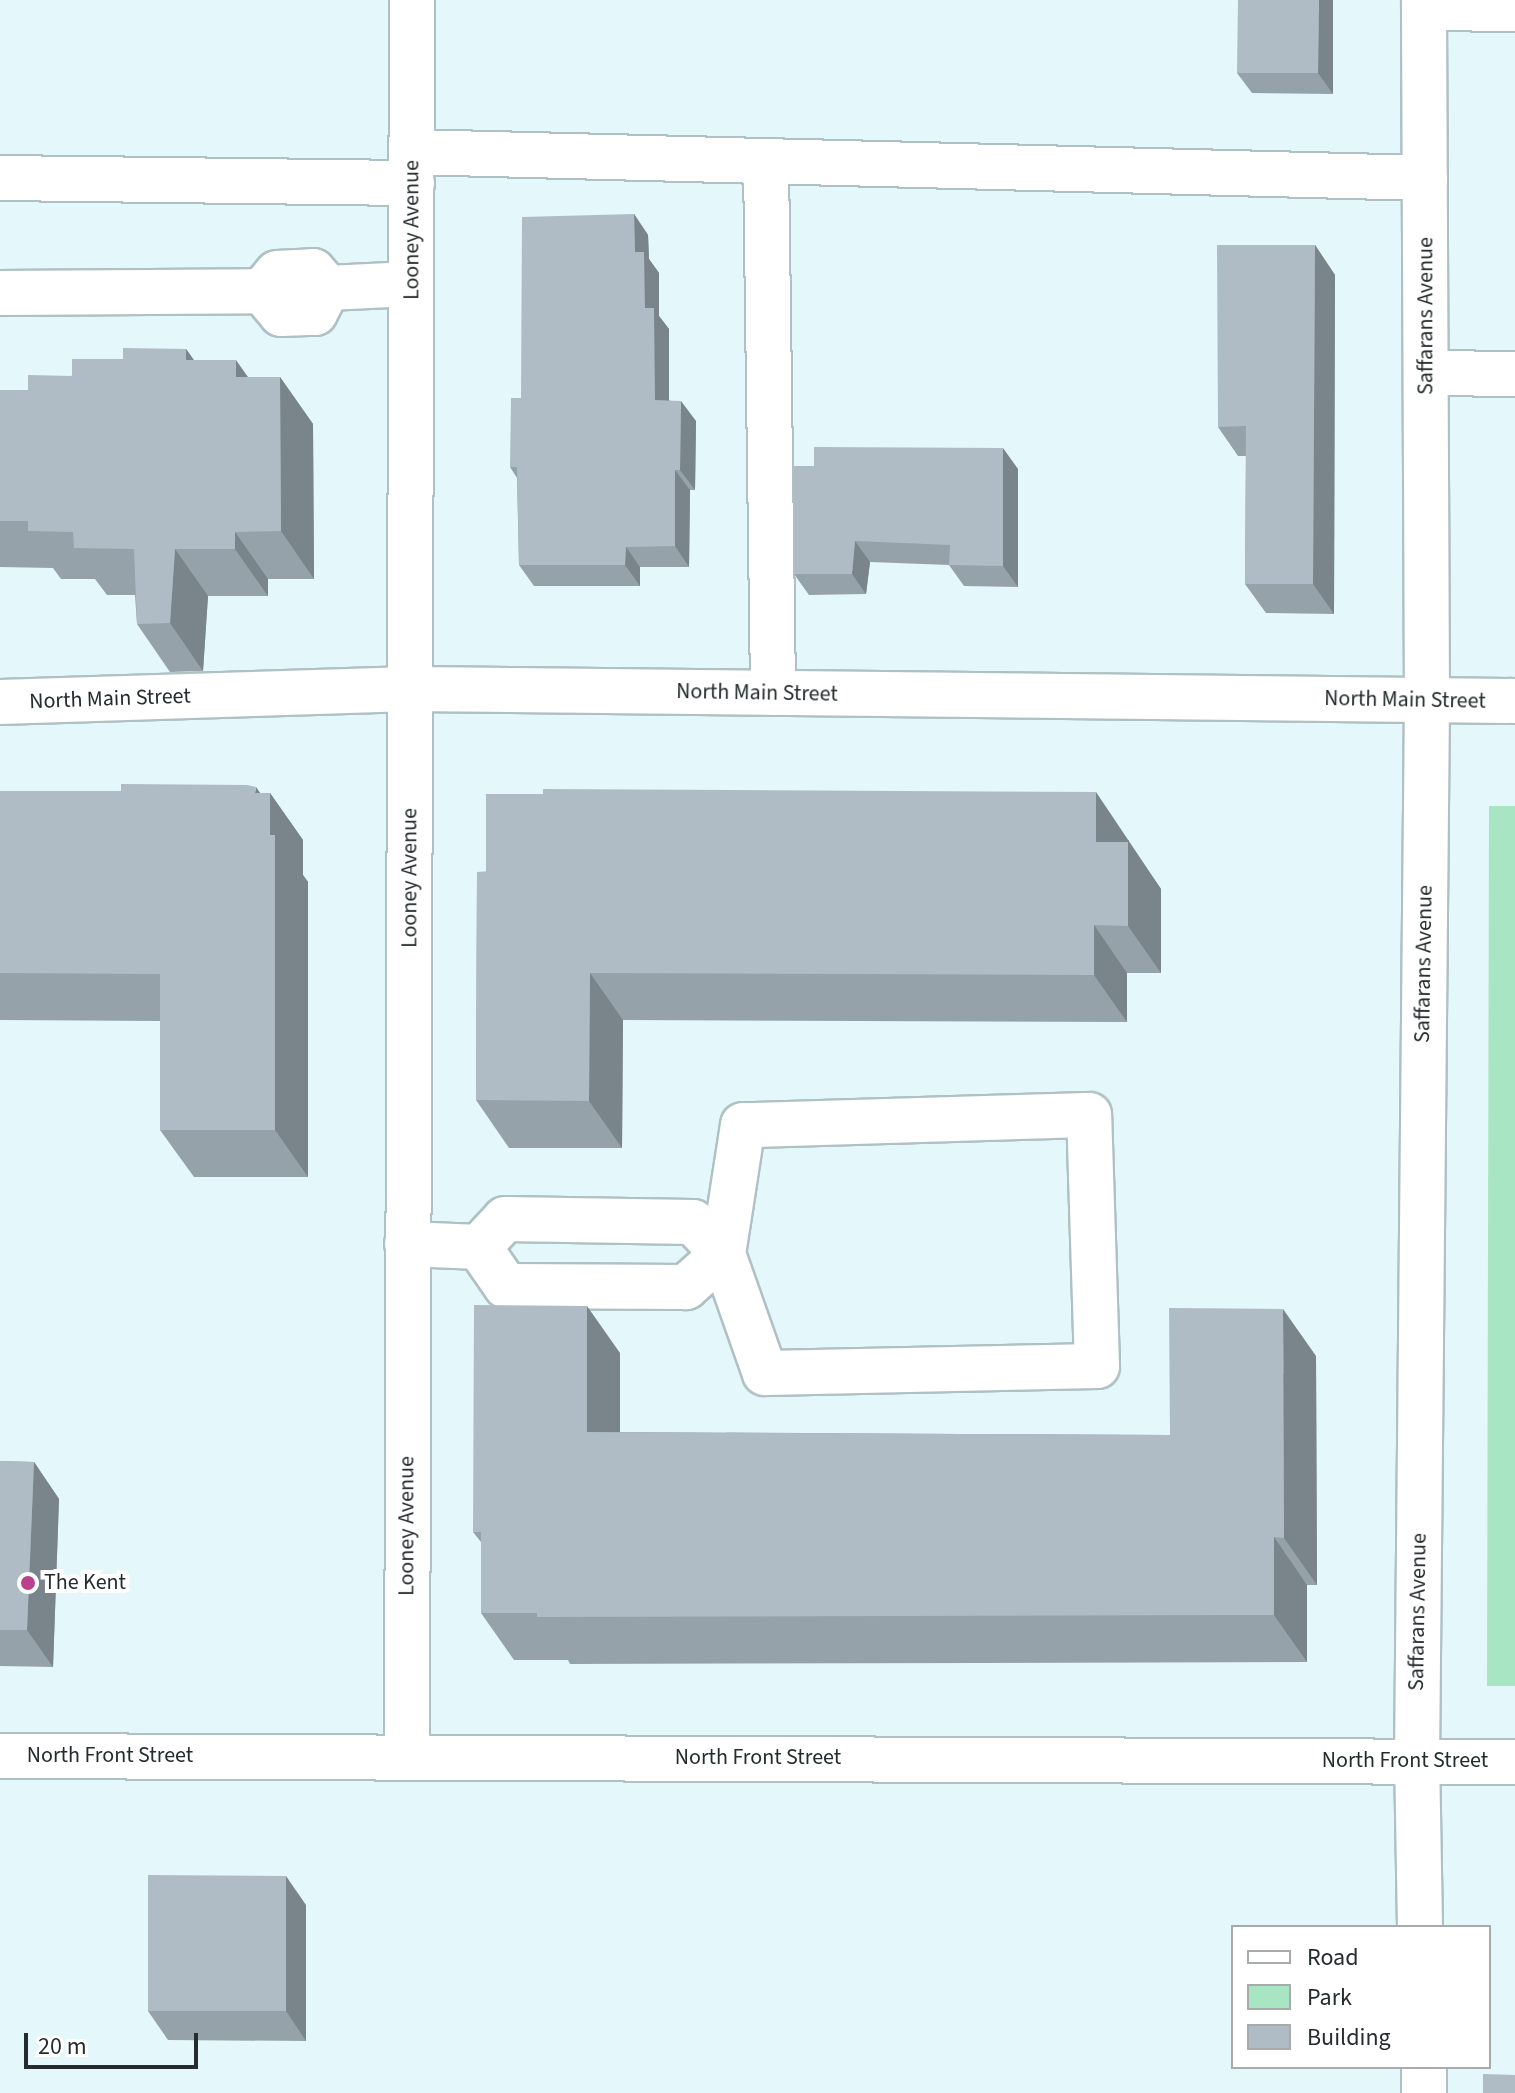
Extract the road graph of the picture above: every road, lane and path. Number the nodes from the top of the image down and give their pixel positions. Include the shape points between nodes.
1 (412, 0) edge
2 (1424, 4) edge
3 (1515, 9) edge
4 (766, 162) junction
5 (412, 167) junction
6 (0, 178) edge
7 (1425, 178) junction
8 (411, 284) junction
9 (0, 293) edge
10 (1426, 373) junction
11 (1515, 374) edge
12 (411, 689) junction
13 (773, 693) junction
14 (1427, 700) junction
15 (1515, 701) edge
16 (0, 702) edge
17 (407, 1244) junction
18 (479, 1247) junction
19 (723, 1254) junction
20 (0, 1756) edge
21 (407, 1756) junction
22 (1417, 1762) junction
23 (1515, 1762) edge
24 (1420, 1925) edge
25 (1424, 2069) edge
26 (1424, 2093) edge

1 - 5 street, Looney Avenue
2 - 3 street
2 - 7 street, Saffarans Avenue
4 - 5 street
4 - 7 street
4 - 13 street
5 - 6 street
5 - 8 street, Looney Avenue
7 - 10 street, Saffarans Avenue
8 - 9 street via 328,288 315,313 281,314 262,291
8 - 12 street, Looney Avenue
10 - 11 street
10 - 14 street, Saffarans Avenue
12 - 13 street, North Main Street
12 - 16 street, North Main Street
12 - 17 street, Looney Avenue
13 - 14 street, North Main Street
14 - 15 street, North Main Street
14 - 22 street, Saffarans Avenue
17 - 18 street
17 - 21 street, Looney Avenue
18 - 19 street via 505,1219 693,1222
18 - 19 street via 506,1286 686,1287
19 - 19 street via 765,1373 1097,1366 1089,1115 743,1125
20 - 21 street, North Front Street
21 - 22 street, North Front Street
22 - 23 street, North Front Street
22 - 24 street, Saffarans Avenue
25 - 26 street

